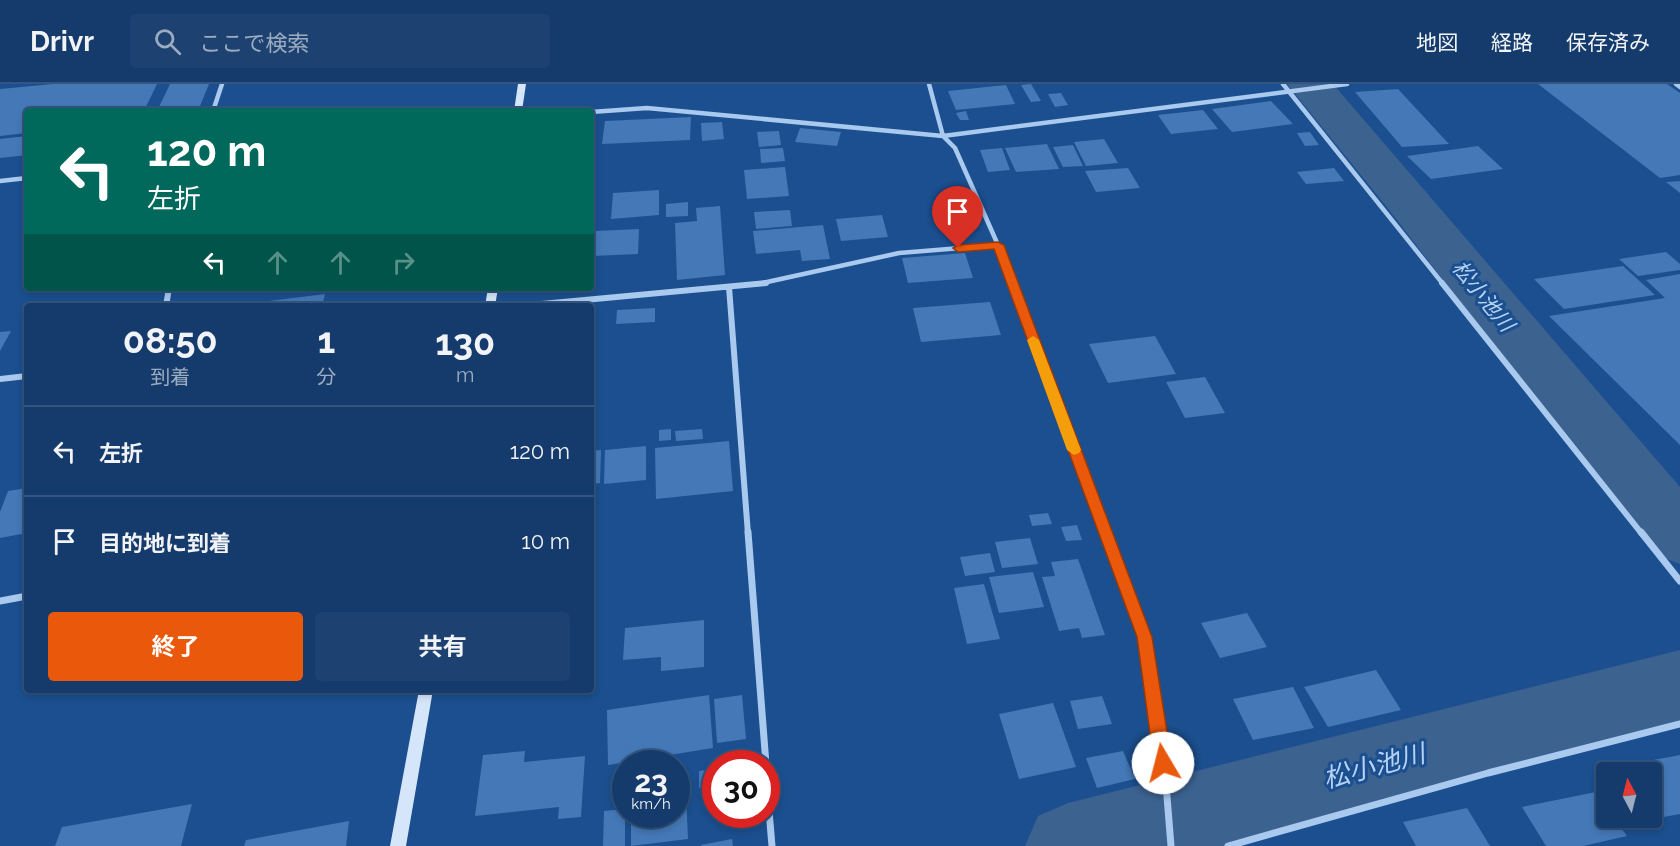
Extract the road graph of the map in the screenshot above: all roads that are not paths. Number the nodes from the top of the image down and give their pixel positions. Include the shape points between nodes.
1 (222, 84) edge
2 (522, 84) edge
3 (929, 84) edge
4 (1283, 84) edge
5 (1347, 84) edge
6 (1676, 84) edge
7 (1680, 87) edge
8 (1291, 91) junction
9 (214, 108) edge
10 (518, 108) edge
11 (594, 112) edge
12 (943, 136) junction
13 (24, 178) edge
14 (0, 181) edge
15 (998, 245) junction
16 (729, 287) junction
17 (553, 303) edge
18 (24, 376) edge
19 (0, 379) edge
20 (1680, 580) edge
21 (24, 597) edge
22 (0, 601) edge
23 (425, 693) edge
24 (1680, 724) edge
25 (765, 750) edge
26 (770, 828) edge
27 (398, 846) edge
28 (772, 846) edge
29 (1172, 846) edge
30 (1228, 846) edge

1 - 9 street
2 - 10 main road
3 - 12 street
4 - 8 street
5 - 8 street
6 - 7 street
8 - 12 street
8 - 20 street
11 - 12 street via 647,108
12 - 15 street via 955,148
13 - 14 street
15 - 16 street via 899,253 760,284
15 - 29 street via 1144,637
16 - 17 street
16 - 25 street
18 - 19 street
21 - 22 street
23 - 27 main road
24 - 30 street
26 - 28 street

